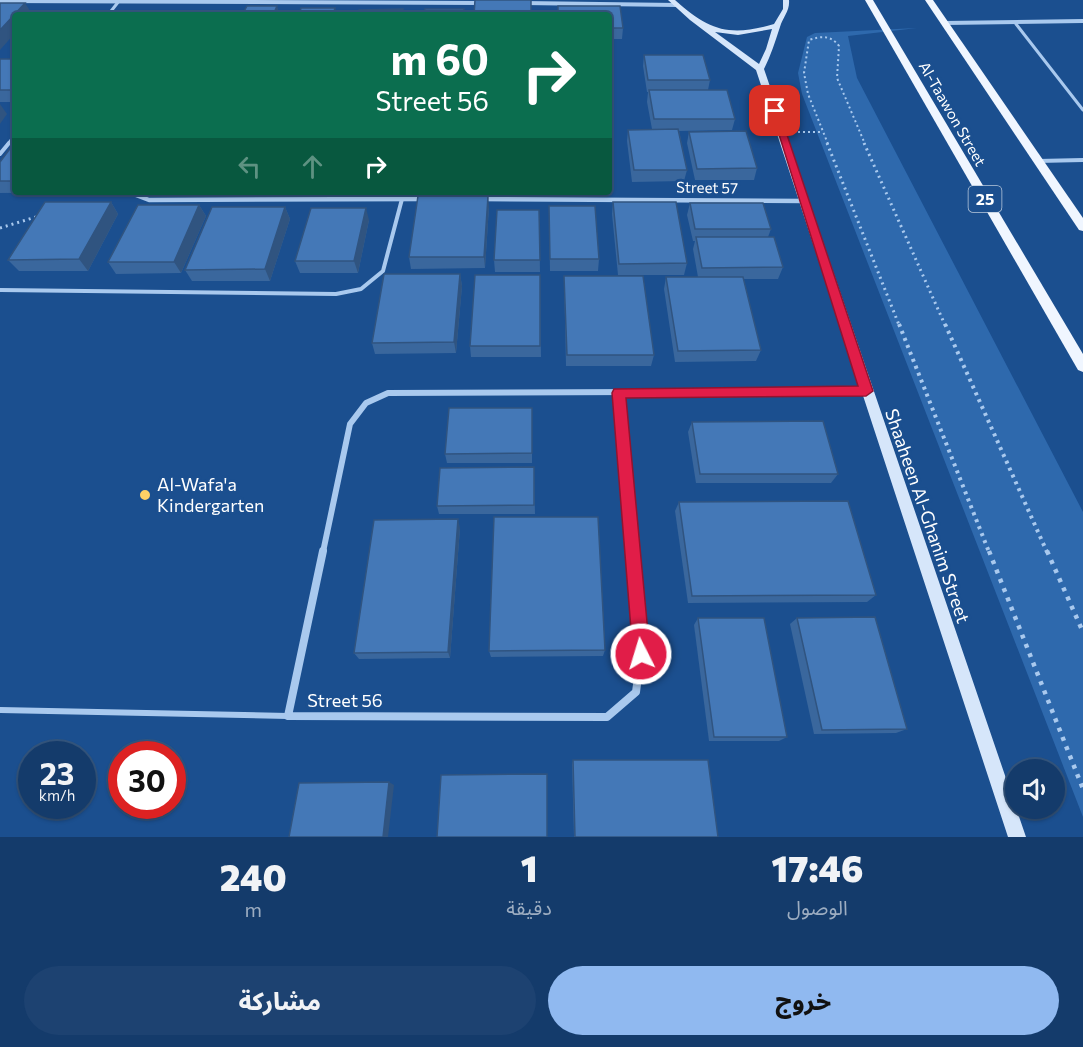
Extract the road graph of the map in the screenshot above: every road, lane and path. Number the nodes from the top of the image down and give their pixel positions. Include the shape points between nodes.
1 (786, 0) edge
2 (859, 0) edge
3 (869, 0) edge
4 (929, 0) edge
5 (0, 1) edge
6 (118, 1) edge
7 (488, 3) edge
8 (511, 3) edge
9 (674, 3) edge
10 (1083, 21) edge
11 (945, 23) junction
12 (1016, 24) junction
13 (701, 25) junction
14 (777, 25) junction
15 (887, 31) junction
16 (760, 69) junction
17 (1082, 108) edge
18 (12, 139) edge
19 (0, 154) edge
20 (1083, 160) edge
21 (1038, 161) junction
22 (136, 195) edge
23 (608, 198) joint
24 (402, 199) junction
25 (437, 199) edge
26 (471, 199) edge
27 (806, 201) junction
28 (49, 213) edge
29 (1083, 227) edge
30 (0, 228) edge
31 (0, 290) edge
32 (1083, 366) edge
33 (866, 391) junction
34 (619, 393) junction
35 (1083, 632) edge
36 (0, 710) edge
37 (288, 716) junction
38 (1083, 789) edge
39 (1017, 837) edge

1 - 14 street via 786,9
2 - 15 main road
3 - 15 main road, Al-Taawon Street / 25
4 - 11 main road
5 - 6 street
6 - 7 street
8 - 9 street
9 - 13 street
10 - 12 street
11 - 12 street
11 - 21 main road
12 - 17 lane
13 - 14 street via 738,33
13 - 16 street
14 - 16 street
15 - 32 main road, Al-Taawon Street / 25
16 - 27 street, Shaaheen Al-Ghanim Street
18 - 19 lane
20 - 21 lane
21 - 29 main road
22 - 24 street via 149,200
23 - 26 street, Street 57
23 - 27 street, Street 57
24 - 25 street
24 - 31 lane via 383,271 360,289 336,294
27 - 33 street, Shaaheen Al-Ghanim Street
28 - 30 path
33 - 34 street, Street 56
33 - 39 street, Shaaheen Al-Ghanim Street
34 - 37 street, Street 56 via 388,393 366,403 350,424
34 - 37 street, Street 56 via 641,654 636,692 606,717
35 - 38 path via 841,93 837,78 839,46 831,38 815,37 809,40 804,73 808,94
36 - 37 lane

